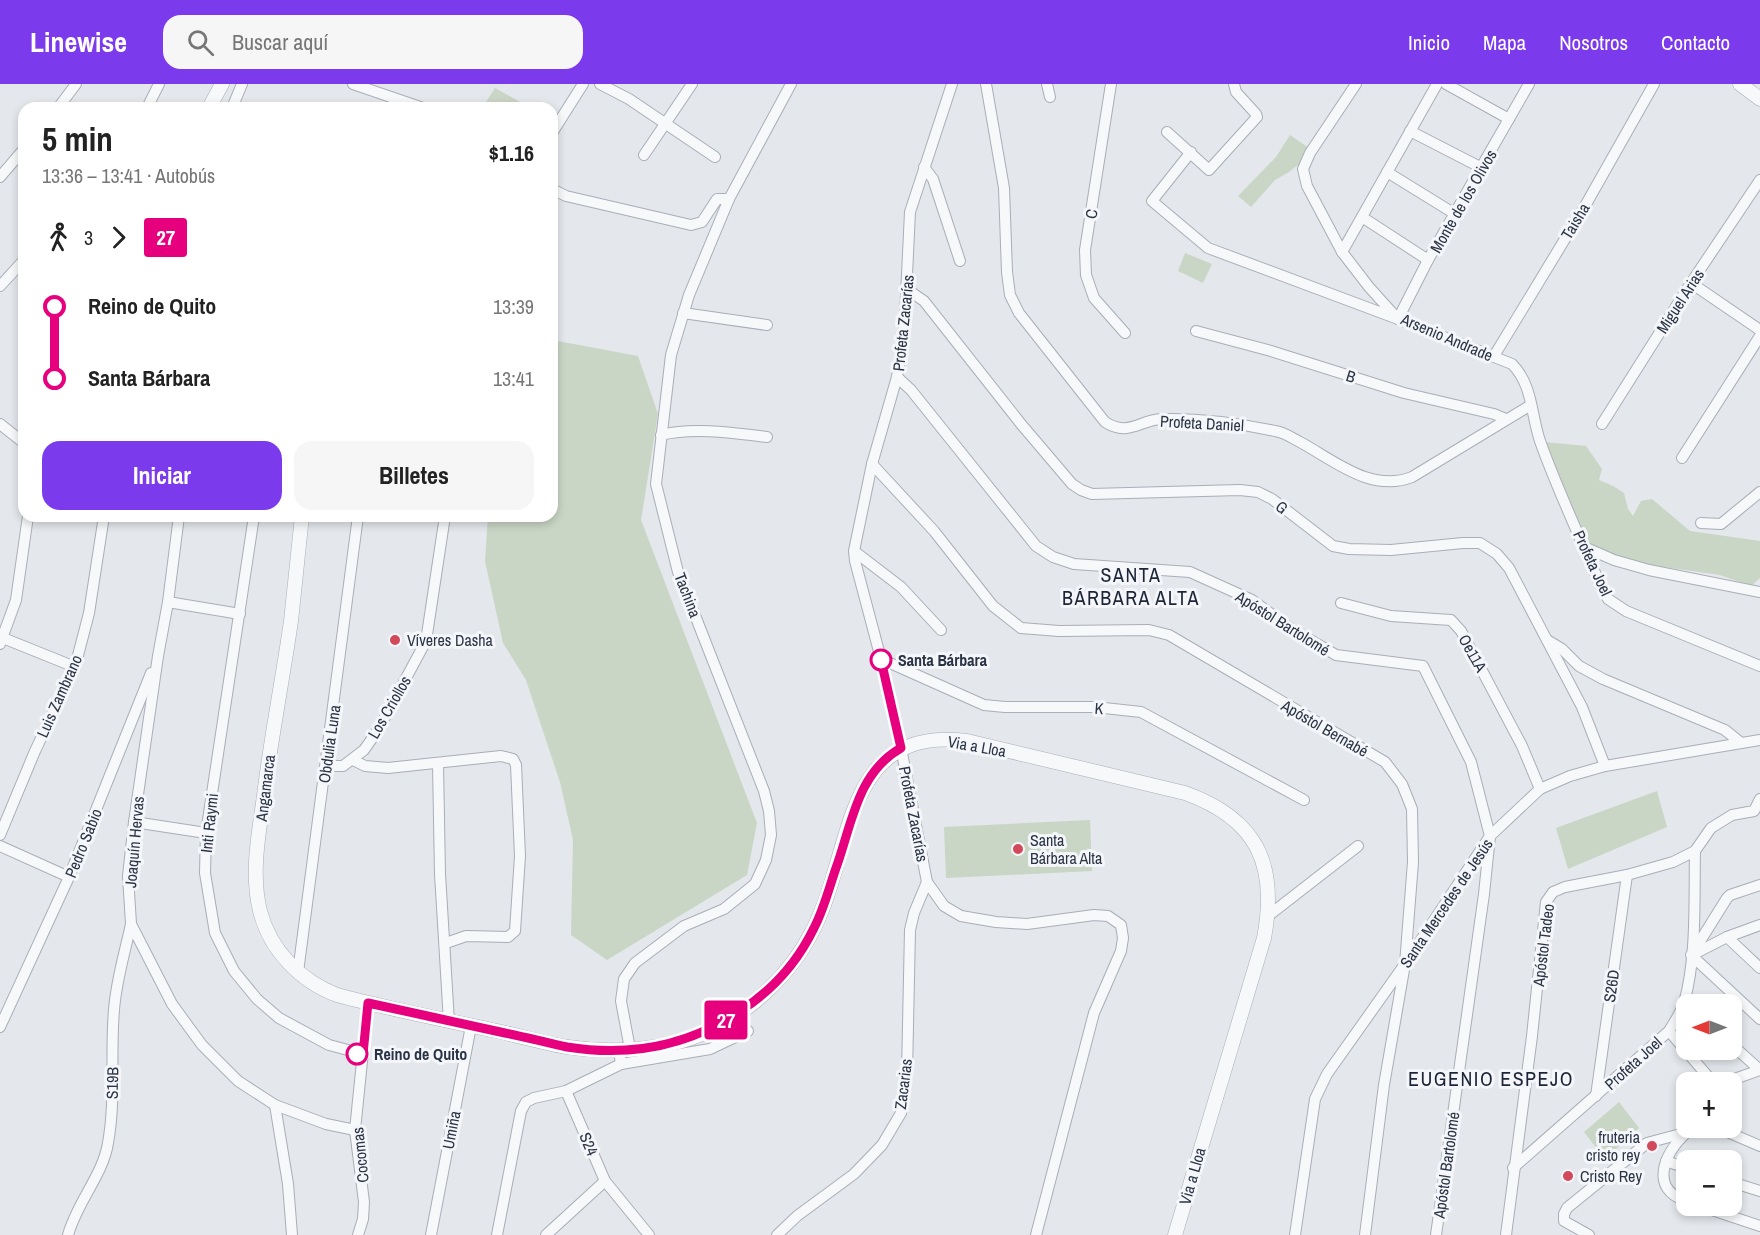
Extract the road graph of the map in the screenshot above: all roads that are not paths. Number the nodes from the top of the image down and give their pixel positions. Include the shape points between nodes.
1 (76, 84) edge
2 (159, 84) edge
3 (222, 84) edge
4 (242, 84) edge
5 (352, 84) edge
6 (583, 84) edge
7 (600, 84) edge
8 (692, 84) edge
9 (791, 84) edge
10 (952, 84) edge
11 (986, 84) edge
12 (1047, 84) edge
13 (1111, 84) edge
14 (1234, 84) edge
15 (1356, 84) edge
16 (1437, 84) edge
17 (1446, 84) edge
18 (1529, 84) edge
19 (1654, 84) edge
20 (1740, 84) edge
21 (1050, 97) dead end
22 (1760, 99) edge
23 (62, 102) edge
24 (150, 102) edge
25 (212, 102) edge
26 (234, 102) edge
27 (405, 102) edge
28 (1509, 119) junction
29 (558, 124) edge
30 (664, 125) junction
31 (1410, 131) junction
32 (1167, 132) dead end
33 (1191, 152) junction
34 (18, 155) edge
35 (644, 155) dead end
36 (715, 157) dead end
37 (924, 167) junction
38 (1482, 168) junction
39 (1387, 172) junction
40 (1, 174) edge
41 (1760, 180) edge
42 (558, 192) edge
43 (729, 199) junction
44 (1455, 214) junction
45 (1362, 217) junction
46 (1342, 252) junction
47 (960, 261) dead end
48 (1428, 261) junction
49 (18, 266) edge
50 (1691, 283) junction
51 (0, 286) edge
52 (908, 290) junction
53 (684, 313) junction
54 (1398, 319) junction
55 (767, 325) dead end
56 (1760, 330) edge
57 (1196, 332) dead end
58 (1125, 333) dead end
59 (1760, 336) edge
60 (1494, 356) junction
61 (897, 377) junction
62 (1531, 405) junction
63 (1506, 419) junction
64 (0, 424) edge
65 (1602, 424) dead end
66 (661, 435) junction
67 (767, 437) dead end
68 (18, 438) edge
69 (1682, 458) dead end
70 (872, 464) junction
71 (1760, 492) edge
72 (27, 522) edge
73 (103, 522) edge
74 (178, 522) edge
75 (253, 522) edge
76 (301, 522) edge
77 (357, 522) edge
78 (444, 522) edge
79 (1701, 524) dead end
80 (1584, 547) junction
81 (854, 550) junction
82 (1758, 589) edge
83 (168, 602) junction
84 (1341, 603) dead end
85 (240, 614) junction
86 (941, 630) dead end
87 (1547, 640) junction
88 (1, 641) edge
89 (158, 656) junction
90 (881, 660) junction
91 (1760, 666) edge
92 (75, 667) junction
93 (1760, 740) edge
94 (1741, 743) junction
95 (901, 748) junction
96 (353, 760) junction
97 (438, 764) junction
98 (326, 766) junction
99 (1605, 766) junction
100 (1540, 789) junction
101 (1760, 799) edge
102 (1304, 800) dead end
103 (1757, 810) edge
104 (134, 822) junction
105 (206, 833) junction
106 (0, 835) edge
107 (1490, 836) junction
108 (0, 846) edge
109 (1358, 846) dead end
110 (1695, 851) junction
111 (1627, 875) junction
112 (69, 877) junction
113 (927, 882) junction
114 (1760, 885) edge
115 (1268, 916) junction
116 (132, 924) junction
117 (1760, 925) edge
118 (1727, 938) junction
119 (446, 943) junction
120 (1691, 955) junction
121 (1405, 964) junction
122 (1760, 968) edge
123 (298, 972) junction
124 (1686, 994) edge
125 (368, 1003) junction
126 (1676, 1018) edge
127 (1760, 1019) edge
128 (449, 1022) junction
129 (471, 1026) junction
130 (0, 1027) edge
131 (748, 1030) dead end
132 (1668, 1031) junction
133 (363, 1054) junction
134 (624, 1054) junction
135 (1742, 1054) edge
136 (1760, 1070) edge
137 (566, 1091) junction
138 (1596, 1096) junction
139 (275, 1106) junction
140 (355, 1130) junction
141 (1676, 1135) edge
142 (1682, 1138) edge
143 (1741, 1138) edge
144 (1760, 1146) edge
145 (1665, 1161) junction
146 (1676, 1165) edge
147 (1513, 1168) junction
148 (605, 1181) junction
149 (1742, 1185) edge
150 (1760, 1191) edge
151 (1676, 1198) edge
152 (1730, 1216) edge
153 (1760, 1226) edge
154 (68, 1235) edge
155 (292, 1235) edge
156 (358, 1235) edge
157 (431, 1235) edge
158 (497, 1235) edge
159 (546, 1235) edge
160 (649, 1235) edge
161 (777, 1235) edge
162 (1036, 1235) edge
163 (1175, 1235) edge
164 (1295, 1235) edge
165 (1365, 1235) edge
166 (1436, 1235) edge
167 (1506, 1235) edge
168 (1589, 1235) edge

1 - 23 street
2 - 24 street
3 - 25 street
4 - 26 street
5 - 27 street
6 - 29 street
7 - 30 street via 629,99
8 - 30 street
9 - 43 street, Tachina
10 - 37 street, Profeta Zacarías
11 - 63 street, Profeta Daniel via 1004,188 1010,295 1019,313 1105,422 1114,428 1141,426 1160,419 1234,423 1280,432 1347,469 1392,483 1412,477
12 - 21 street
13 - 58 street, C via 1085,250 1086,275 1094,298
14 - 33 street via 1256,119 1209,170
15 - 46 street, Arsenio Andrade via 1303,169 1307,186
16 - 31 street
17 - 28 street
18 - 28 street, Monte de los Olivos
19 - 60 street, Taisha
20 - 22 street
28 - 38 street, Monte de los Olivos
30 - 35 street
30 - 36 street
31 - 38 street
31 - 39 street
32 - 33 street
33 - 54 street via 1152,201 1208,248
34 - 40 street
37 - 47 street via 933,179
37 - 52 street, Profeta Zacarías via 910,212
38 - 44 street, Monte de los Olivos
39 - 44 street
39 - 45 street
41 - 50 street, Miguel Arias
42 - 43 street via 691,225 702,222 717,199
43 - 53 street, Tachina
44 - 48 street, Monte de los Olivos
45 - 46 street
45 - 48 street
46 - 54 street, Arsenio Andrade
48 - 54 street, Monte de los Olivos
49 - 51 street
50 - 56 street
50 - 65 street, Miguel Arias
52 - 61 street, Profeta Zacarías
52 - 87 street, G via 924,301 1021,424 1081,490 1092,494 1258,492 1333,546 1348,549 1480,543 1509,568
53 - 55 street
53 - 66 street, Tachina via 671,355
54 - 60 street, Arsenio Andrade
57 - 63 street, B
59 - 69 street
60 - 62 street, Arsenio Andrade via 1512,364 1522,374
61 - 70 street, Profeta Zacarías
61 - 107 street, Apóstol Bartolomé via 1036,546 1053,557 1074,564 1190,572 1252,600 1336,655 1423,666 1471,762
62 - 63 street, Profeta Daniel
62 - 80 street, Profeta Joel via 1539,439
64 - 68 street
66 - 67 street via 704,432
66 - 134 street, Tachina via 656,484 678,572 764,791 771,835 766,860 755,884 724,909 684,926 634,963 624,980 621,1001
70 - 81 street, Profeta Zacarías
70 - 121 street, Apóstol Bernabé via 934,531 993,606 1021,628 1059,632 1149,630 1168,635 1385,762 1402,784 1412,809 1413,862
71 - 79 street via 1721,524
72 - 88 street via 16,600
73 - 92 street, Luis Zambrano via 89,613
74 - 83 street, Joaquín Hervas
75 - 85 street, Inti Raymi
76 - 123 street, Angamarca via 255,872 267,931
77 - 98 street, Obdulia Luna
78 - 96 street, Los Criollos via 426,641 378,730
80 - 82 street via 1649,570
80 - 91 street, Profeta Joel via 1602,590 1615,605
81 - 86 street via 901,587
81 - 90 street, Profeta Zacarías
83 - 85 street
83 - 89 street, Joaquín Hervas
84 - 100 street, Oe11A via 1391,616 1451,620 1461,631 1522,746
85 - 105 street, Inti Raymi
87 - 94 street via 1579,666 1603,679 1725,730
87 - 99 street, G via 1582,707
88 - 92 street
89 - 104 street, Joaquín Hervas
89 - 112 street, Pedro Sabio
90 - 95 street, Profeta Zacarías
90 - 102 street, K via 984,705 1141,712
92 - 106 street, Luis Zambrano
93 - 94 street, Santa Mercedes de Jesús
94 - 99 street, Santa Mercedes de Jesús
95 - 113 street, Profeta Zacarías
95 - 115 street, Via a Lloa via 932,740 968,741 1209,802 1230,815 1259,850 1268,884
95 - 134 street, Via a Lloa via 882,761 863,789 815,926 778,982 752,1004 700,1035
96 - 97 street via 376,768
96 - 98 street via 343,766
97 - 119 street
97 - 119 street via 501,756 513,759 517,771 520,856 515,931 508,938 466,936
98 - 123 street, Obdulia Luna
99 - 100 street, Santa Mercedes de Jesús
100 - 107 street, Santa Mercedes de Jesús
101 - 103 street, Apóstol Tadeo
103 - 110 street, Apóstol Tadeo via 1732,815 1711,828
104 - 105 street
104 - 116 street, Joaquín Hervas via 128,876
105 - 133 street, Inti Raymi via 205,873 215,933 234,971 279,1018 329,1045
107 - 121 street, Santa Mercedes de Jesús
107 - 166 street, Apóstol Bartolomé
108 - 112 street
109 - 115 street
110 - 111 street, Apóstol Tadeo via 1673,862
110 - 120 street, Profeta Joel
111 - 138 street, S26D
111 - 147 street, Apóstol Tadeo via 1558,889 1546,902
112 - 130 street, Pedro Sabio
113 - 161 street, Zacarias via 910,930 907,1072 901,1113 882,1145 854,1174
113 - 162 street, Profeta Zacarías via 944,906 961,916 1027,924 1094,915 1108,916 1121,925 1121,951 1094,1013
114 - 120 street via 1727,898
115 - 163 street, Via a Lloa
116 - 139 street, Joaquín Hervas via 172,1004 202,1045 238,1081
116 - 154 street, S19B via 113,1011 108,1144 104,1162 73,1216
117 - 118 street
118 - 120 street
118 - 122 street
119 - 128 street
120 - 124 street, Profeta Joel
120 - 127 street
121 - 164 street, Santa Mercedes de Jesús via 1328,1074 1315,1099
121 - 165 street, Apóstol Bernabé via 1384,1085
123 - 125 street, Angamarca via 324,990
125 - 128 street, Via a Lloa
125 - 133 street, Cocomas
126 - 132 street, Profeta Joel
128 - 129 street, Via a Lloa
129 - 134 street, Via a Lloa via 567,1047
129 - 157 street, Umiña
131 - 134 street via 710,1049
132 - 136 street via 1711,1080 1726,1082
132 - 138 street, Profeta Joel
133 - 140 street, Cocomas
134 - 137 street
135 - 136 street
137 - 148 street, S24
137 - 158 street via 534,1098 521,1111
138 - 147 street, Profeta Joel
139 - 140 street, Joaquín Hervas
139 - 155 street
140 - 156 street, Cocomas via 364,1202
141 - 168 street via 1647,1143 1567,1208 1564,1221
142 - 145 street
143 - 144 street
145 - 146 street
145 - 151 street via 1665,1184
147 - 167 street, Apóstol Tadeo
148 - 159 street
148 - 160 street, S24
149 - 150 street
152 - 153 street

